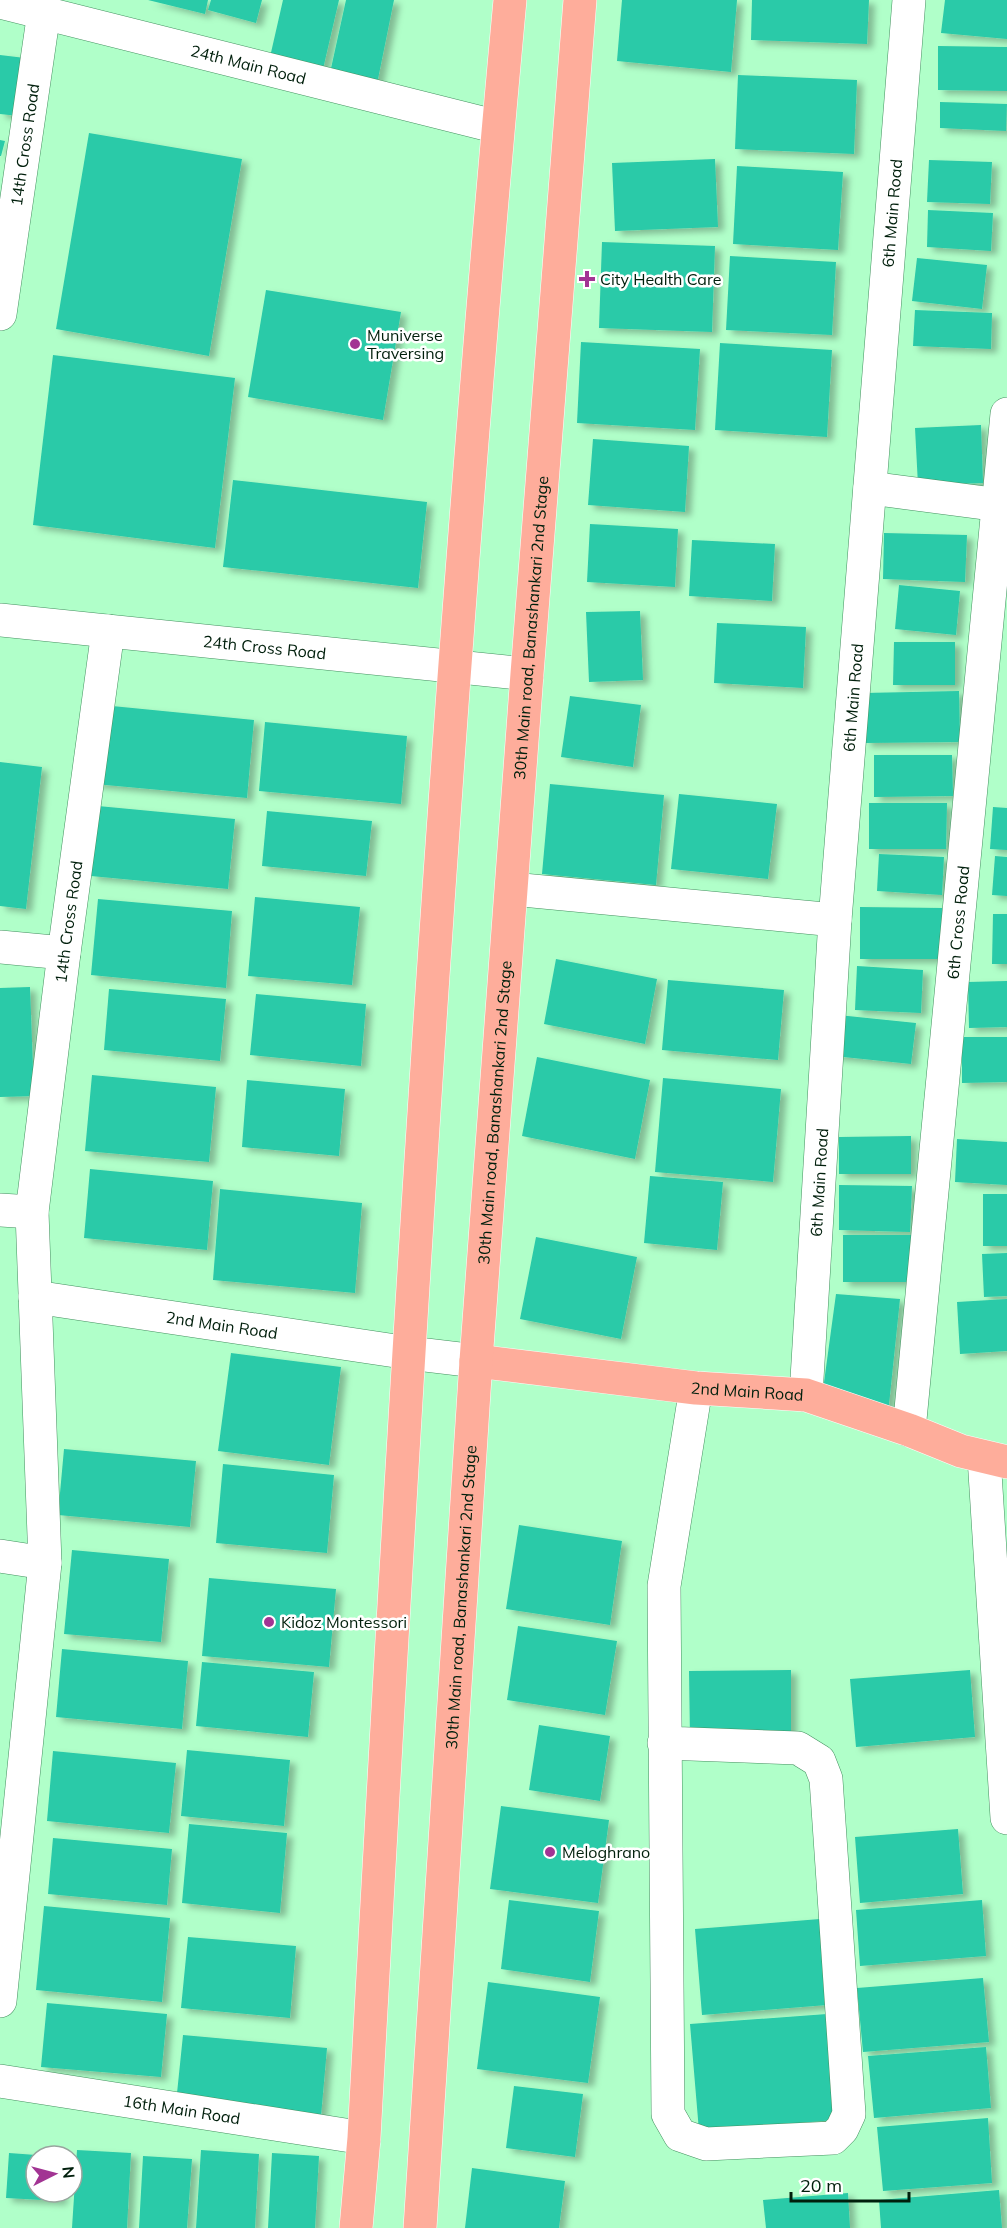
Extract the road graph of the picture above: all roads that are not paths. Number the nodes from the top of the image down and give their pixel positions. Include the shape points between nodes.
1 (510, 0) edge
2 (580, 0) edge
3 (909, 0) edge
4 (0, 2) edge
5 (44, 12) junction
6 (498, 127) junction
7 (0, 314) edge
8 (1007, 414) edge
9 (870, 488) junction
10 (1003, 505) edge
11 (0, 620) edge
12 (108, 631) junction
13 (454, 667) junction
14 (527, 674) junction
15 (512, 889) junction
16 (835, 920) junction
17 (0, 947) edge
18 (64, 953) junction
19 (16, 1211) edge
20 (35, 1297) junction
21 (409, 1353) junction
22 (476, 1361) junction
23 (696, 1388) junction
24 (806, 1395) junction
25 (909, 1430) junction
26 (995, 1460) edge
27 (0, 1556) edge
28 (45, 1563) junction
29 (664, 1743) junction
30 (11, 1795) edge
31 (1007, 1818) edge
32 (0, 2001) edge
33 (0, 2082) edge
34 (364, 2138) junction
35 (356, 2228) edge
36 (420, 2228) edge

1 - 6 main road
2 - 14 main road, 30th Main road, Banashankari 2nd Stage
3 - 9 street, 6th Main Road
4 - 5 street, 24th Main Road
5 - 6 street, 24th Main Road
5 - 7 street, 14th Cross Road
6 - 13 main road
8 - 10 street, 6th Cross Road
9 - 10 street
9 - 16 street, 6th Main Road
10 - 25 street, 6th Cross Road
11 - 12 street, 24th Cross Road
12 - 13 street, 24th Cross Road
12 - 18 street, 14th Cross Road
13 - 14 street, 24th Cross Road
13 - 21 main road
14 - 15 main road, 30th Main road, Banashankari 2nd Stage
15 - 16 street
15 - 22 main road, 30th Main road, Banashankari 2nd Stage
16 - 24 street, 6th Main Road
17 - 18 street
18 - 19 street, 14th Cross Road
19 - 20 street, 14th Cross Road
20 - 21 street, 2nd Main Road
20 - 28 street, 14th Cross Road
21 - 22 street, 2nd Main Road
21 - 34 main road
22 - 23 main road, 2nd Main Road
22 - 36 main road, 30th Main road, Banashankari 2nd Stage
23 - 24 main road, 2nd Main Road
23 - 29 street via 664,1586
24 - 25 main road, 2nd Main Road
25 - 26 main road, 2nd Main Road
26 - 31 street
27 - 28 street
28 - 30 street, 14th Cross Road
29 - 29 street via 668,2114 680,2135 706,2144 832,2138 849,2114 826,1779 819,1761 798,1748
30 - 32 street, 14th Cross Road
33 - 34 street, 16th Main Road
34 - 35 main road

